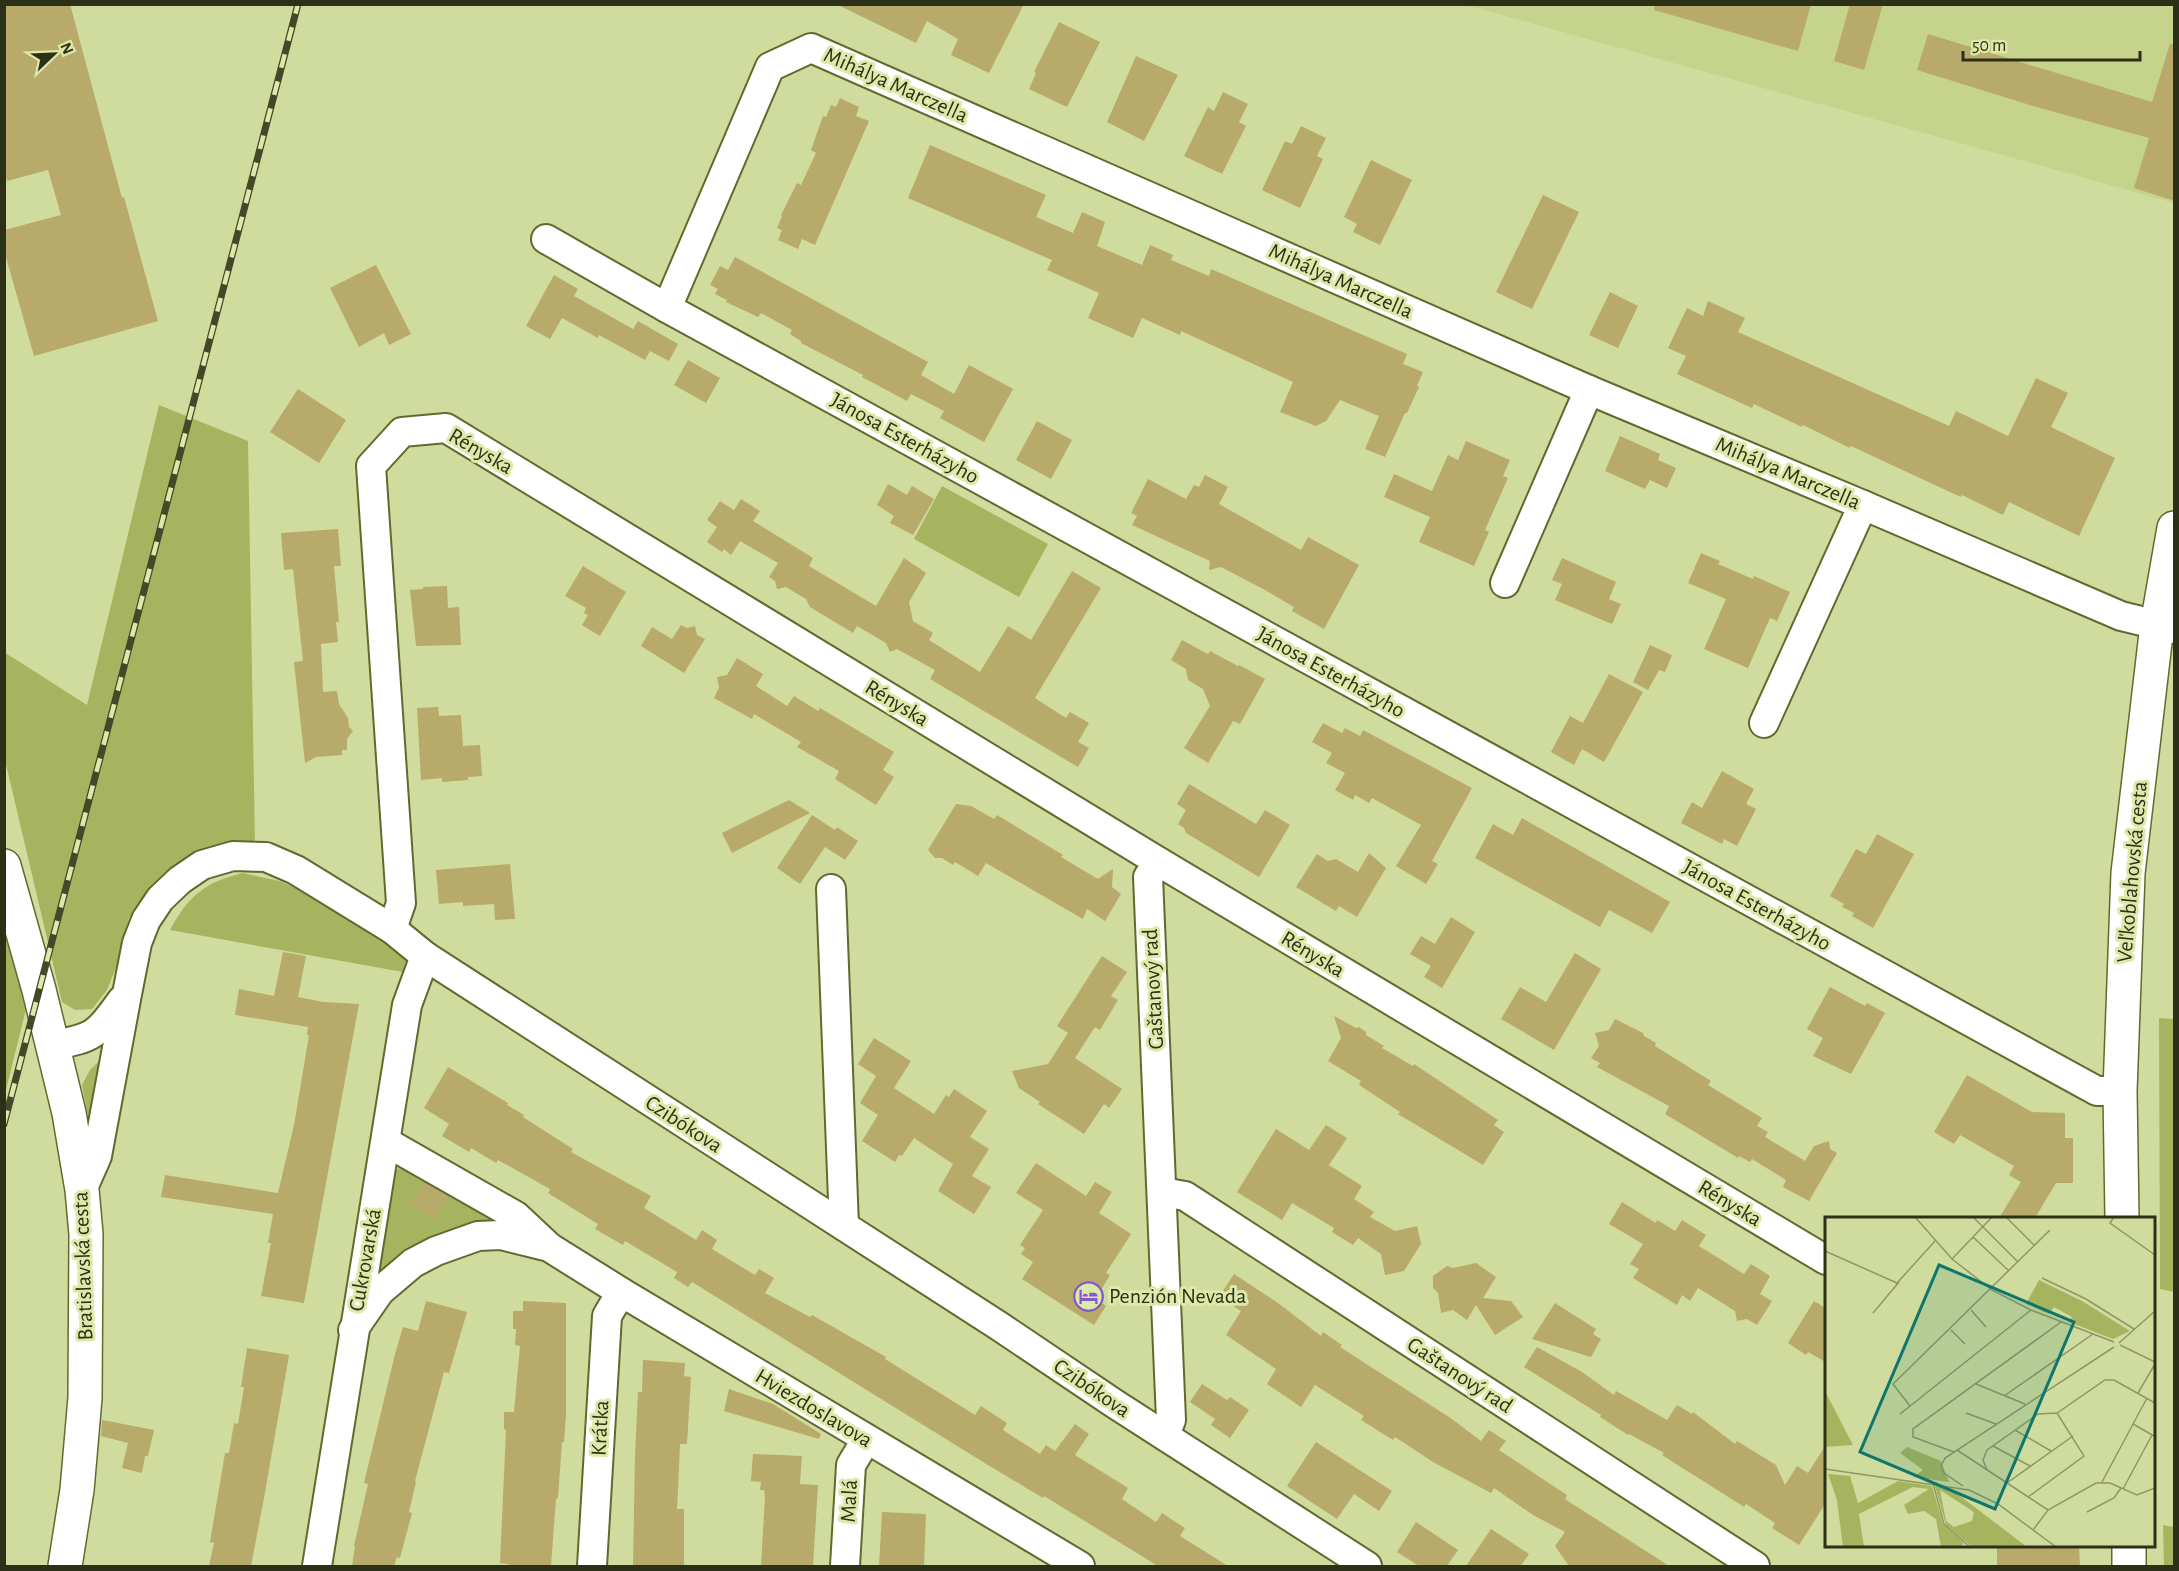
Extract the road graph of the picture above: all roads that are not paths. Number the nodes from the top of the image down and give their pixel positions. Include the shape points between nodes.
1 (546, 239) dead end
2 (667, 308) junction
3 (1589, 390) junction
4 (1863, 505) junction
5 (2175, 528) edge
6 (1505, 583) dead end
7 (2166, 627) edge
8 (1764, 723) dead end
9 (1159, 862) junction
10 (4, 866) edge
11 (831, 889) dead end
12 (392, 929) junction
13 (425, 956) junction
14 (127, 994) junction
15 (52, 1045) junction
16 (2120, 1091) junction
17 (386, 1142) junction
18 (82, 1190) junction
19 (1162, 1192) junction
20 (2122, 1217) edge
21 (844, 1226) junction
22 (549, 1247) junction
23 (1825, 1259) edge
24 (621, 1292) junction
25 (353, 1330) junction
26 (1165, 1436) junction
27 (866, 1440) junction
28 (2129, 1547) edge
29 (65, 1566) edge
30 (317, 1566) edge
31 (592, 1566) edge
32 (845, 1566) edge
33 (1080, 1566) edge
34 (1367, 1566) edge
35 (1755, 1566) edge
36 (2129, 1566) edge

1 - 2 street, Jánosa Esterházyho
2 - 3 street, Mihálya Marczella via 770,67 812,48
2 - 16 street, Jánosa Esterházyho via 2097,1091
3 - 4 street, Mihálya Marczella
3 - 6 street
4 - 7 street, Mihálya Marczella via 2121,616
4 - 8 street
5 - 7 main road, Veľkoblahovská cesta
7 - 16 main road, Veľkoblahovská cesta via 2128,873
9 - 12 street, Rényska via 446,428 402,432 371,465 401,903
9 - 19 street, Gaštanový rad via 1148,876
9 - 23 street, Rényska
10 - 15 main road, Bratislavská cesta
11 - 21 street
12 - 13 street, Czibókova
12 - 14 street, Czibókova via 296,870 266,857 233,856 202,865 160,899 146,920 138,943
13 - 17 street, Cukrovarská via 407,1005
13 - 21 street, Czibókova
14 - 15 street, Czibókova via 100,1030 79,1040
14 - 18 street via 97,1156
15 - 18 main road, Bratislavská cesta
16 - 20 main road, Veľkoblahovská cesta
17 - 22 street, Hviezdoslavova via 516,1216
17 - 25 street, Cukrovarská
18 - 29 main road, Bratislavská cesta via 86,1234 85,1398
19 - 26 street, Gaštanový rad via 1172,1420
19 - 35 street, Gaštanový rad via 1185,1196
21 - 26 street, Czibókova
22 - 24 street, Hviezdoslavova
22 - 25 street, Hviezdoslavova via 501,1235 478,1236 436,1251 413,1263 380,1291
24 - 27 street, Hviezdoslavova
24 - 31 street, Krátka via 607,1316
25 - 30 street, Cukrovarská
26 - 34 street, Czibókova
27 - 32 street, Malá via 851,1465
27 - 33 street, Hviezdoslavova
28 - 36 main road

